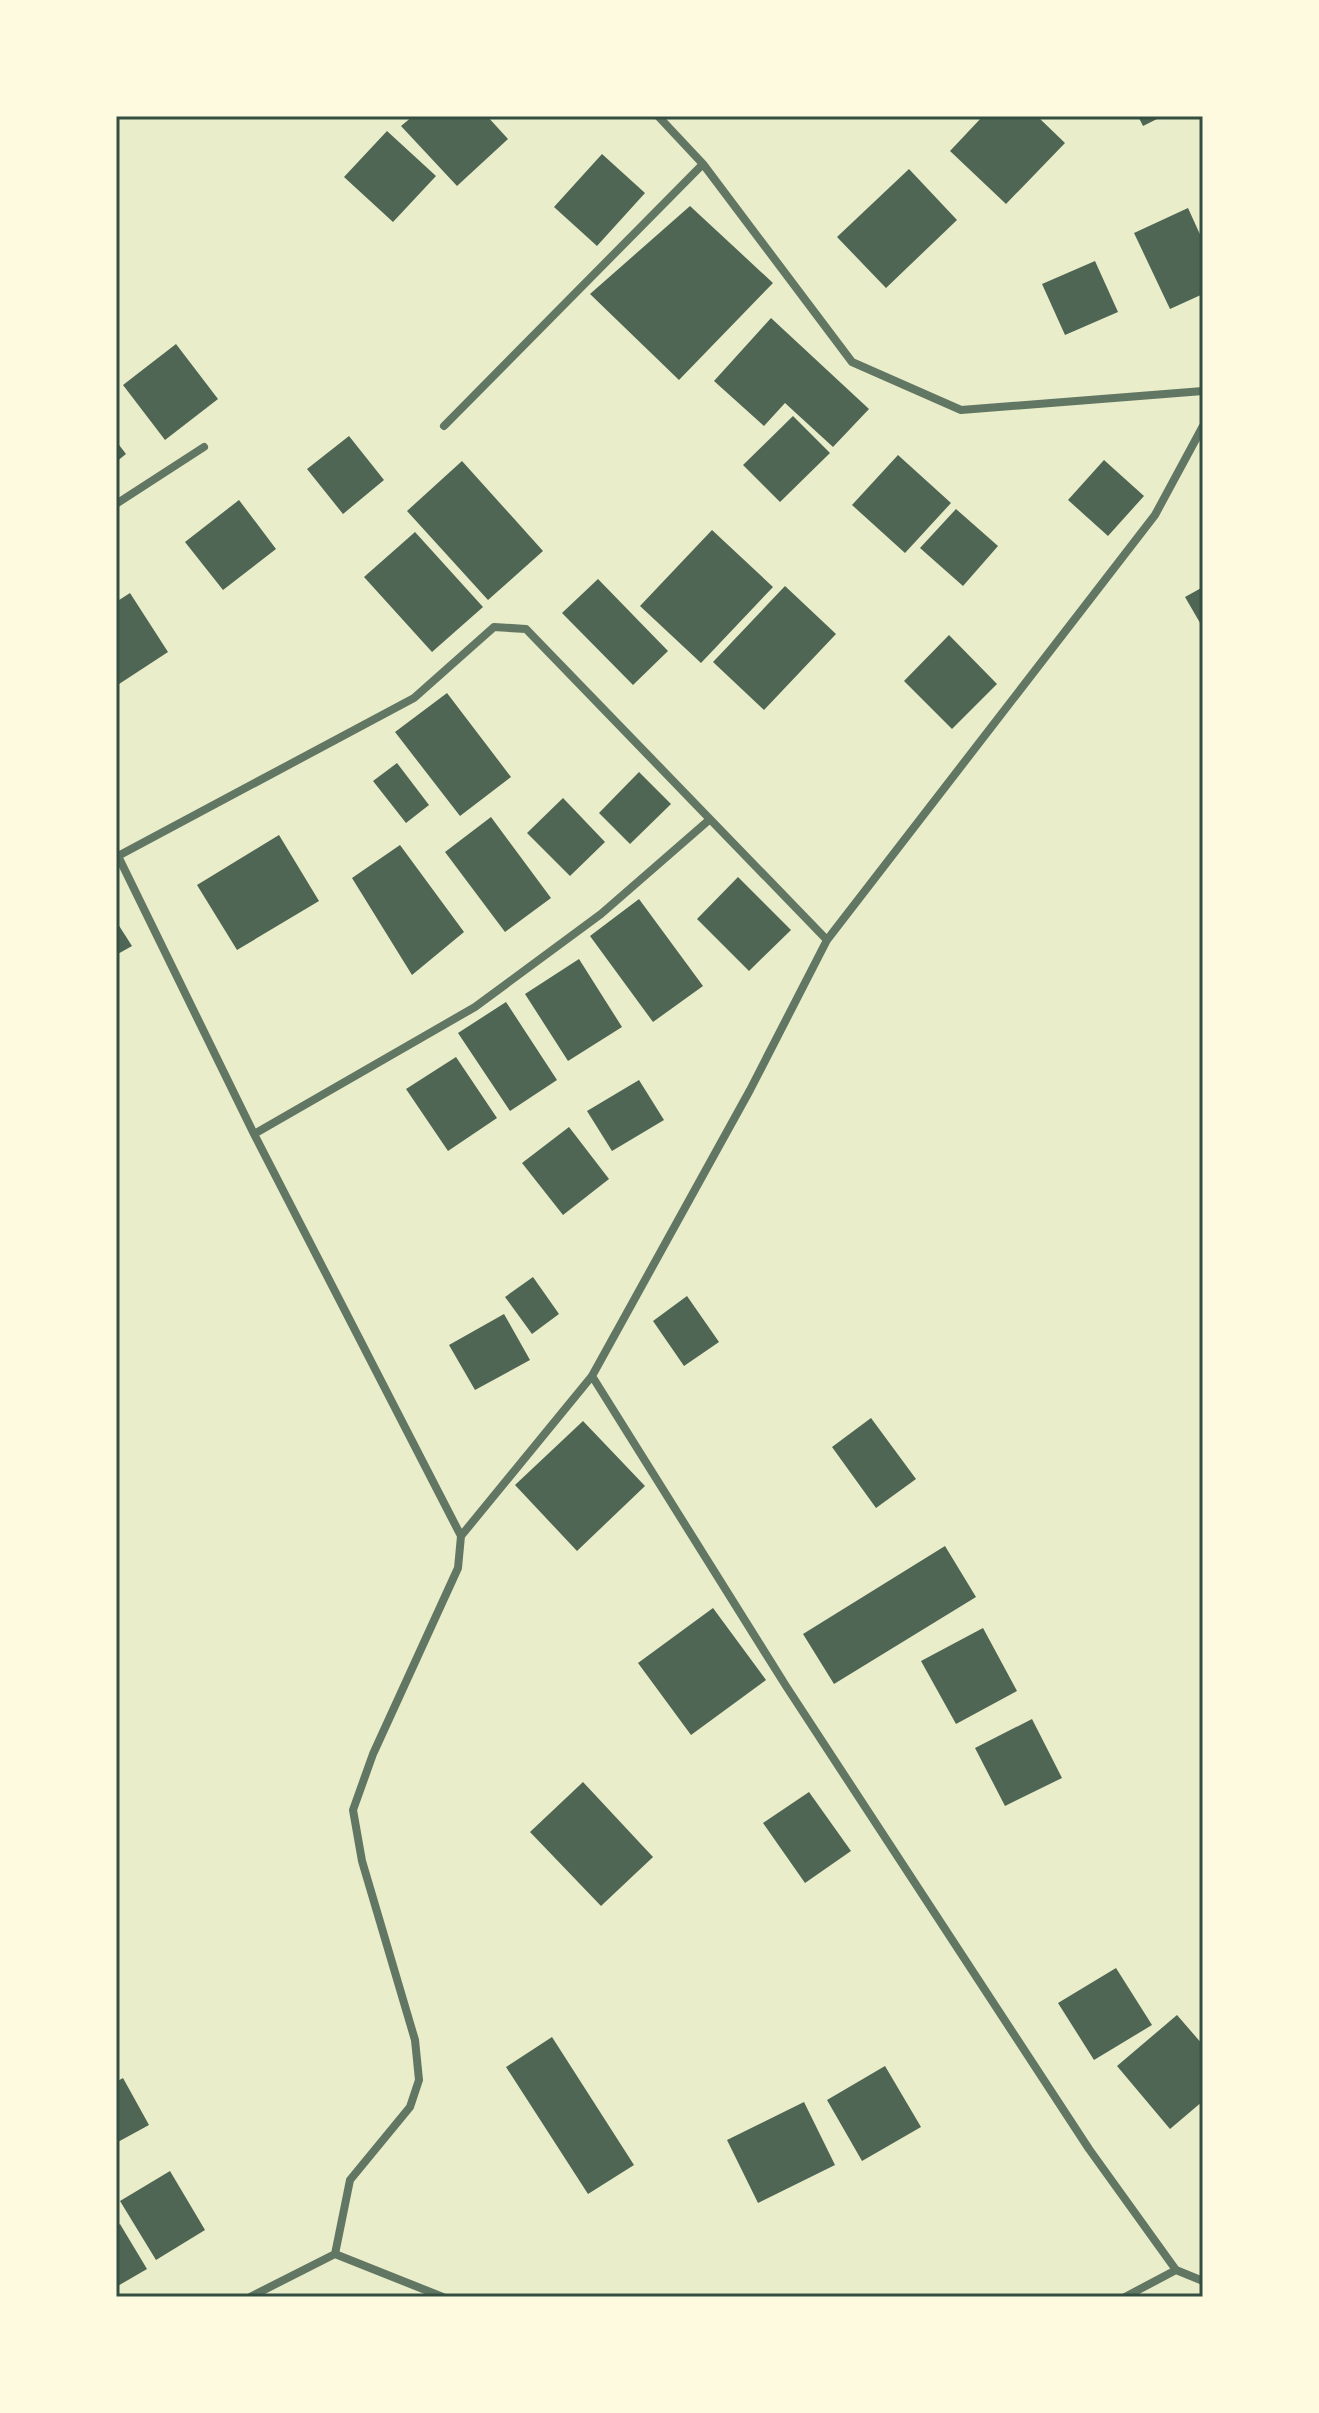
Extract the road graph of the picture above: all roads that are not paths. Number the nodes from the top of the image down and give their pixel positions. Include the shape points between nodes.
1 (658, 116) edge
2 (703, 164) junction
3 (1203, 391) edge
4 (444, 426) dead end
5 (1203, 426) edge
6 (204, 447) dead end
7 (116, 504) edge
8 (709, 820) junction
9 (117, 854) edge
10 (827, 940) junction
11 (254, 1134) junction
12 (592, 1376) junction
13 (461, 1536) junction
14 (335, 2254) junction
15 (1176, 2270) junction
16 (1203, 2281) edge
17 (250, 2297) edge
18 (443, 2297) edge
19 (1125, 2297) edge

1 - 2 street
2 - 3 street via 852,362 961,410
2 - 4 street
5 - 10 street via 1155,515
6 - 7 street
8 - 9 street via 526,629 494,627 414,698
8 - 10 street
8 - 11 street via 601,914 475,1007
9 - 11 street
10 - 12 street
11 - 13 street
12 - 13 street
12 - 15 street via 880,1831 1089,2149
13 - 14 street via 458,1568 353,1810 362,1861 415,2040 419,2080 410,2107 350,2180
14 - 17 street
14 - 18 street
15 - 16 street
15 - 19 street

